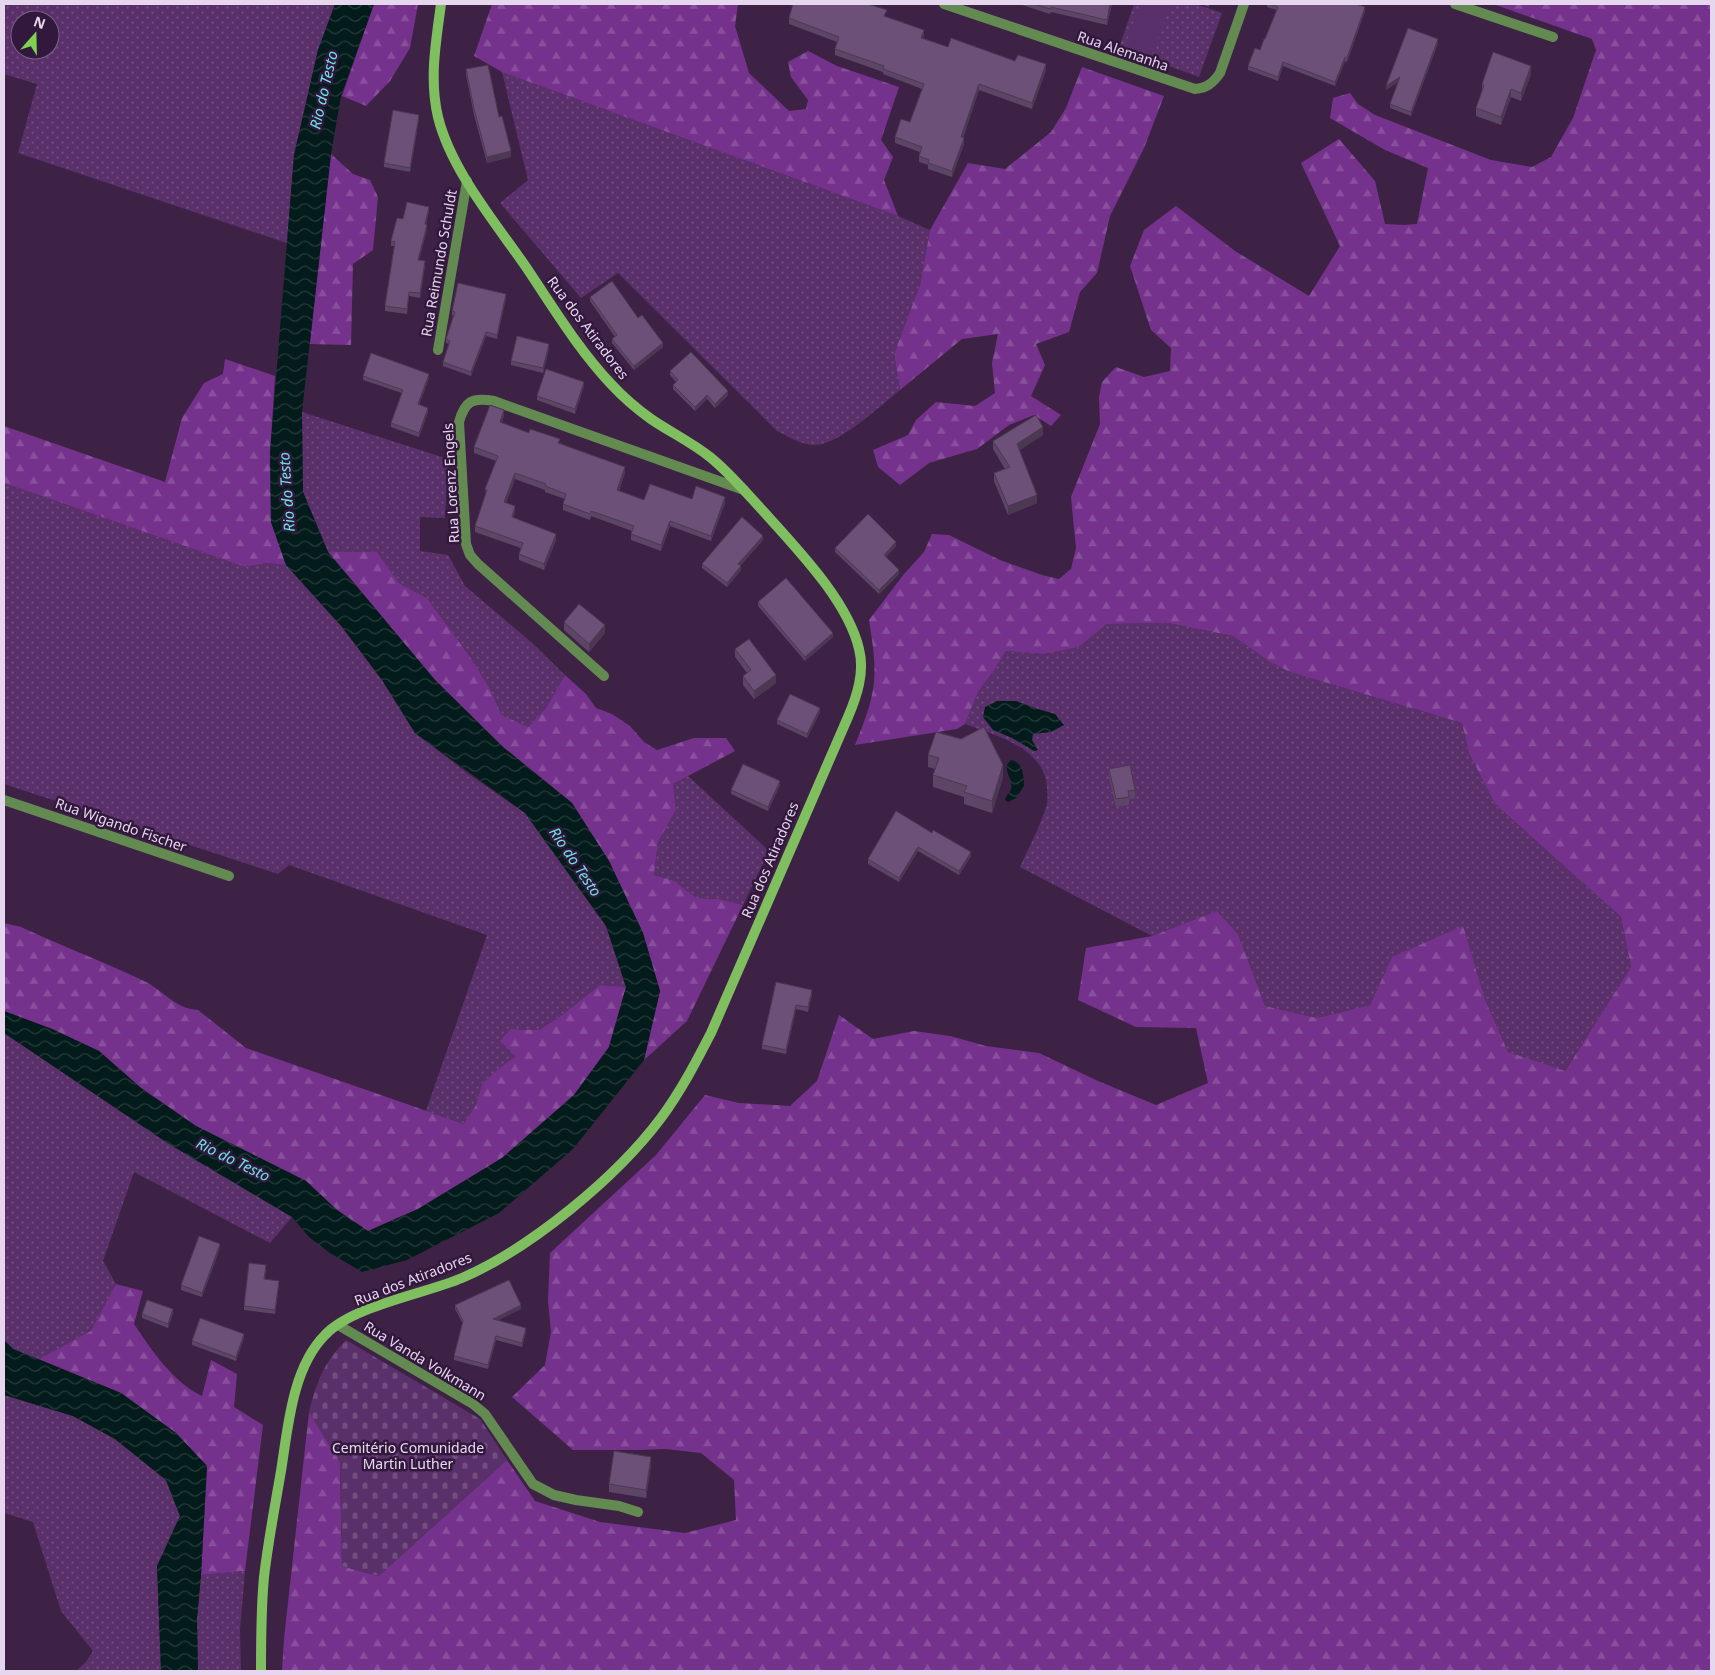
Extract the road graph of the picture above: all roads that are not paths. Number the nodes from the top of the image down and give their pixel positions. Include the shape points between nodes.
1 (441, 4) edge
2 (944, 4) edge
3 (1244, 4) edge
4 (1455, 4) edge
5 (1553, 37) dead end
6 (467, 181) junction
7 (438, 350) dead end
8 (744, 490) junction
9 (604, 676) dead end
10 (4, 800) edge
11 (229, 876) dead end
12 (338, 1325) junction
13 (638, 1512) dead end
14 (261, 1671) edge

1 - 6 street, Rua dos Atiradores via 434,55 434,90 444,137
2 - 3 street, Rua Alemanha via 1195,89 1205,88 1220,73
4 - 5 street
6 - 7 street, Rua Reimundo Schuldt
6 - 8 street, Rua dos Atiradores via 575,338 611,384 651,419 708,455
8 - 9 street, Rua Lorenz Engels via 494,401 480,398 462,410 459,422 466,544 470,555
8 - 12 street, Rua dos Atiradores via 791,542 839,604 860,650 861,667 854,704 711,1033 684,1084 622,1163 543,1230 463,1278 367,1310
10 - 11 street, Rua Wigando Fischer
12 - 13 street, Rua Vanda Volkmann via 486,1414 533,1484 554,1495
12 - 14 street, Rua dos Atiradores via 325,1334 313,1350 300,1377 292,1405 264,1577

